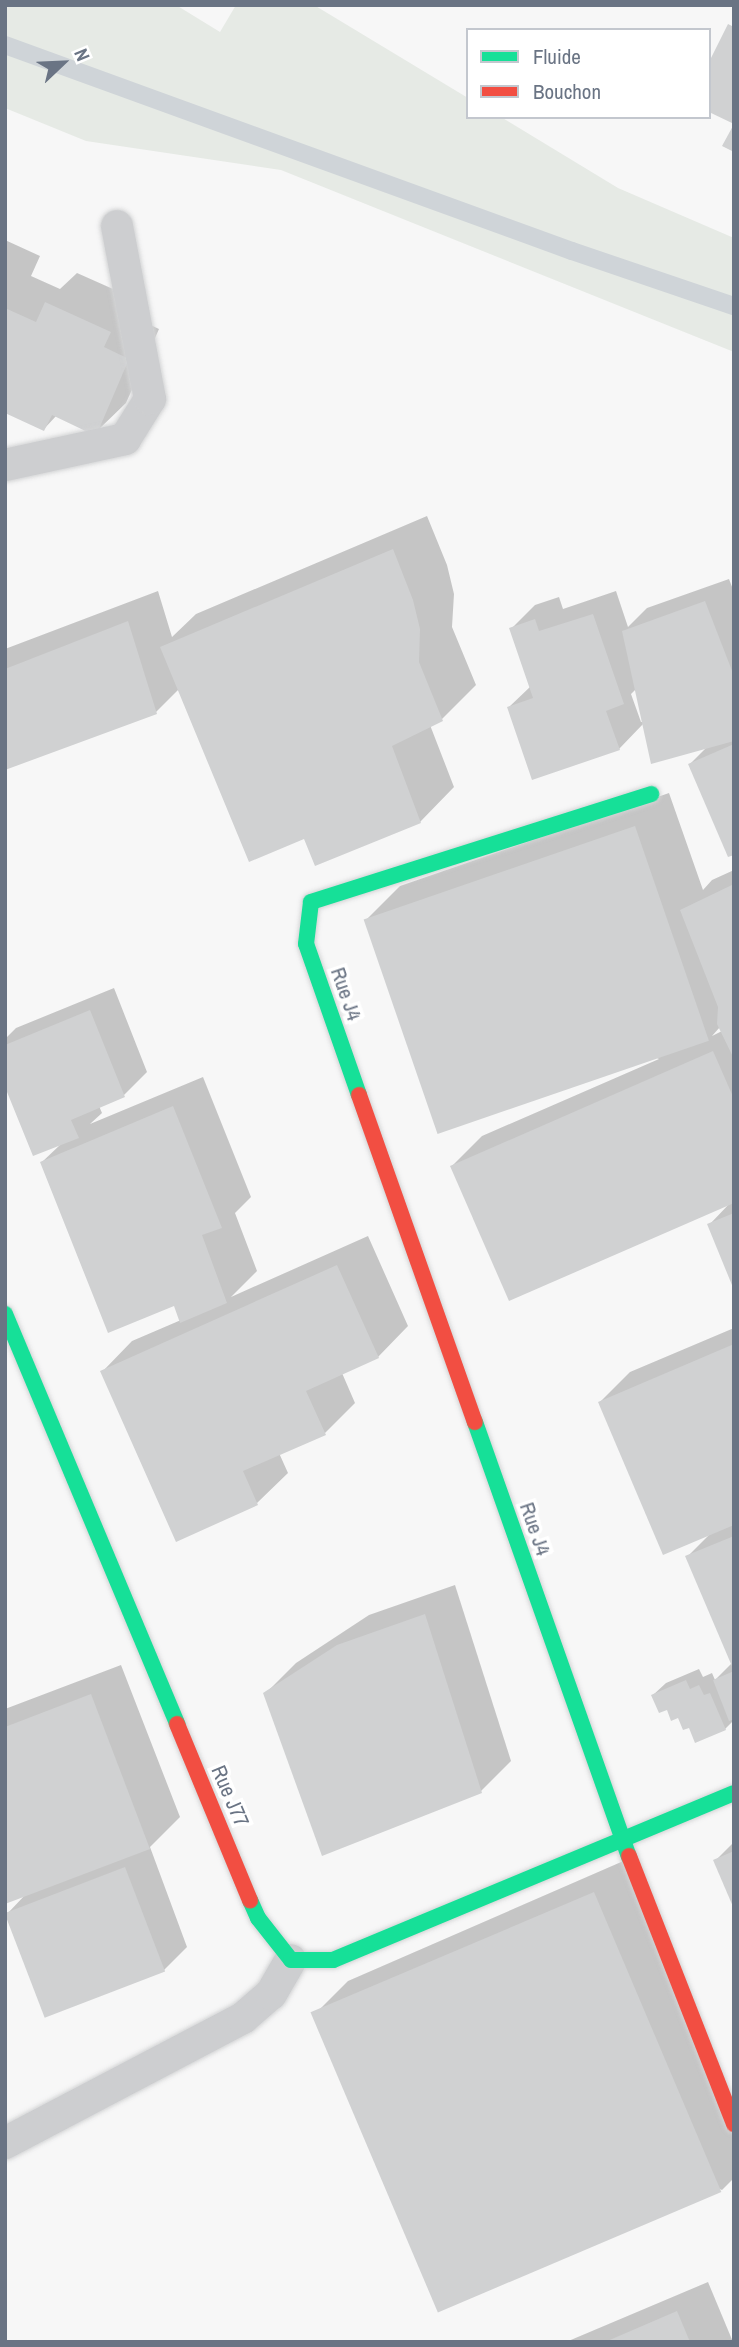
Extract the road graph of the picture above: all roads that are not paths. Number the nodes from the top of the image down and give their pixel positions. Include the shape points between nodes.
1 (117, 226) dead end
2 (5, 465) edge
3 (650, 794) dead end
4 (5, 1314) edge
5 (734, 1793) edge
6 (622, 1839) junction
7 (290, 1960) junction
8 (734, 2124) edge
9 (5, 2143) edge

1 - 2 lane via 150,399 125,439
3 - 6 street, Rue J4 via 311,902 306,944
4 - 7 street, Rue J77 via 258,1918
5 - 6 street
6 - 7 street via 333,1960
6 - 8 street, Rue J4
7 - 9 lane via 271,1994 243,2018

